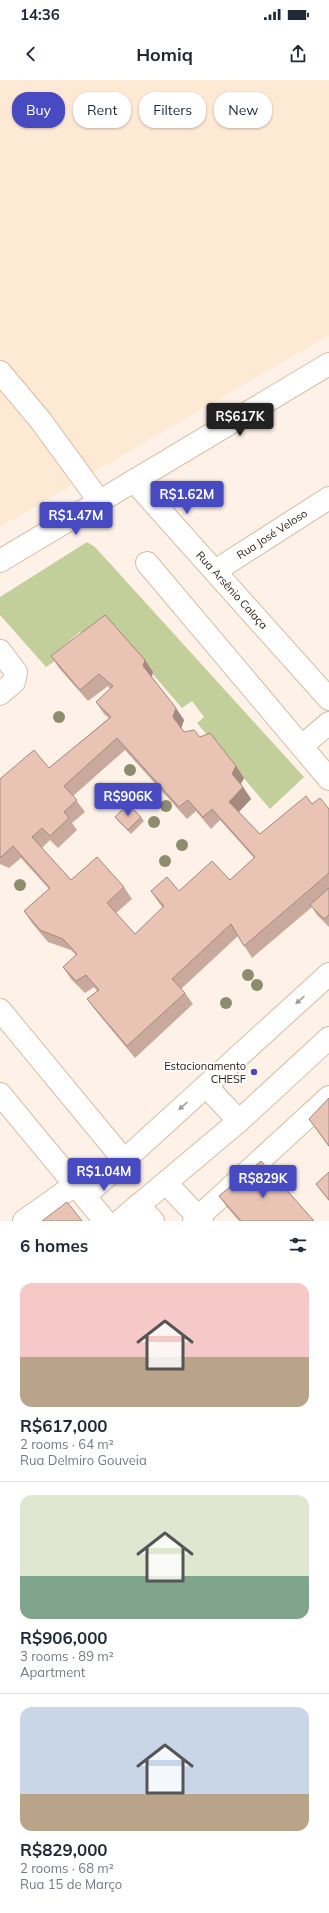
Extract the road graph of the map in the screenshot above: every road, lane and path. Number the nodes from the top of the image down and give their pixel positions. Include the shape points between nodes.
1 (329, 364) edge
2 (0, 372) edge
3 (134, 481) junction
4 (100, 502) junction
5 (326, 505) edge
6 (0, 561) edge
7 (147, 563) dead end
8 (215, 570) junction
9 (0, 651) edge
10 (0, 694) edge
11 (329, 699) edge
12 (329, 723) edge
13 (302, 746) junction
14 (329, 779) edge
15 (329, 974) edge
16 (0, 1010) edge
17 (329, 1038) edge
18 (206, 1086) junction
19 (0, 1094) edge
20 (329, 1097) edge
21 (239, 1121) junction
22 (124, 1160) junction
23 (166, 1183) junction
24 (81, 1190) junction
25 (146, 1213) edge
26 (198, 1220) edge
27 (24, 1221) edge
28 (105, 1221) edge
29 (120, 1221) edge

1 - 3 street
2 - 4 street via 41,421
3 - 4 street
3 - 8 street, Rua Arsênio Calaça
4 - 6 street
5 - 8 street, Rua José Veloso
7 - 13 street
8 - 11 street, Rua Arsênio Calaça
9 - 10 street via 16,672 14,682
12 - 13 street
13 - 14 street
15 -> 18 street
16 - 22 street
17 - 21 street
18 - 21 street
18 -> 22 street
19 - 24 street
20 - 26 street
21 - 23 street
22 - 24 street
23 - 25 street
23 - 26 street
24 - 27 street
24 - 28 street
25 - 29 street

